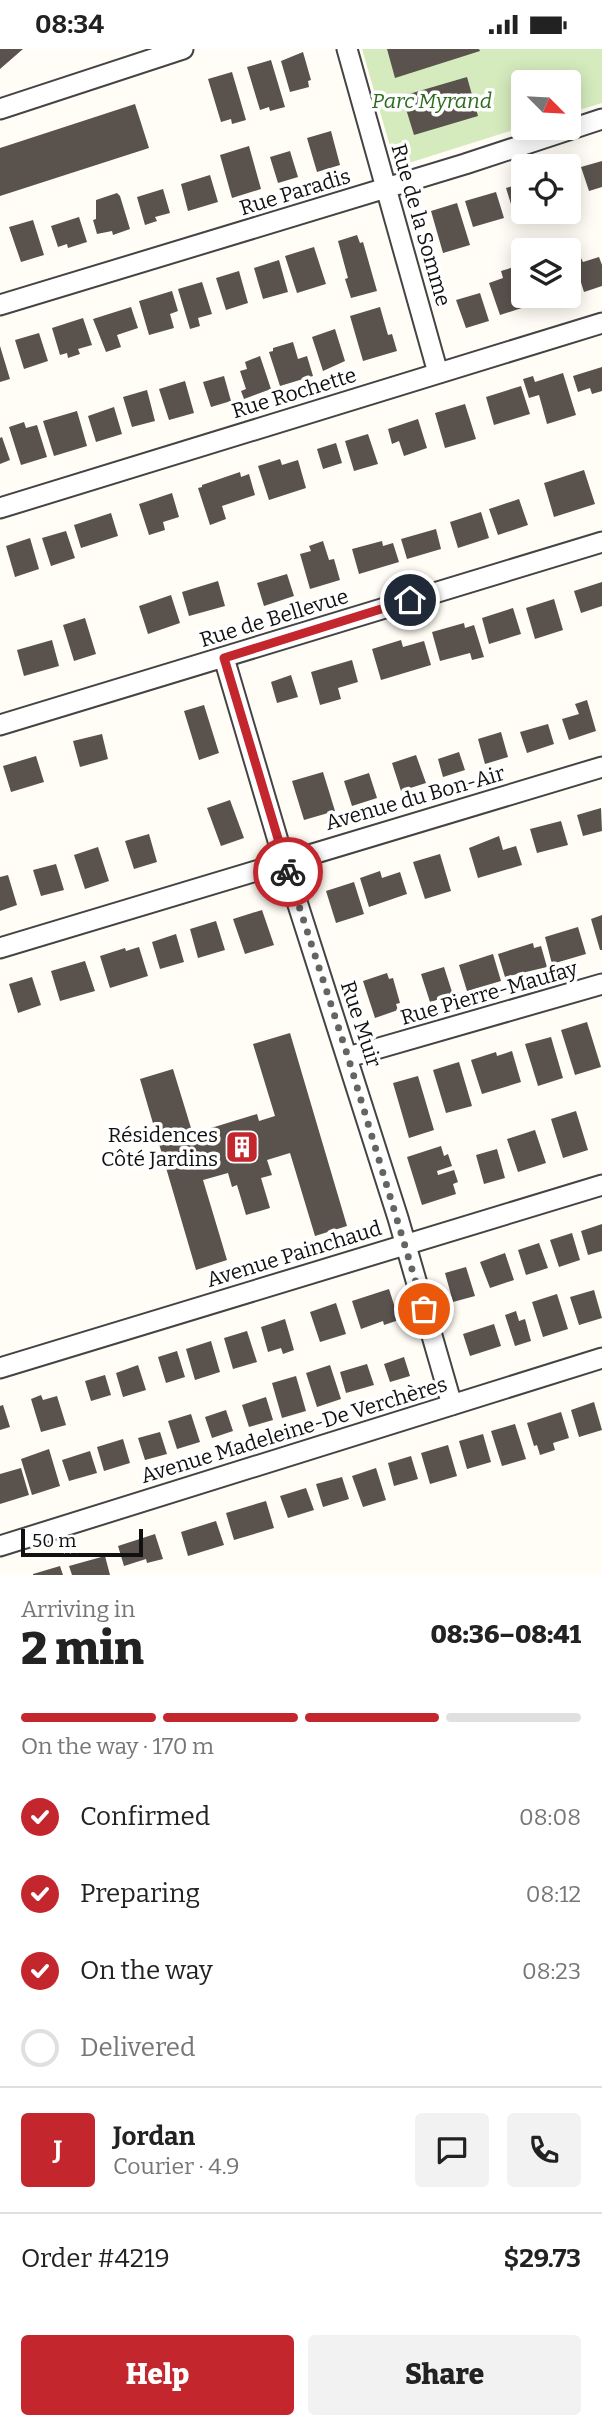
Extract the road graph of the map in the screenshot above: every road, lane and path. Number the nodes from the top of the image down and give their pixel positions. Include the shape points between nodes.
1 (183, 49) edge
2 (347, 49) edge
3 (0, 109) edge
4 (602, 119) edge
5 (388, 188) junction
6 (0, 306) edge
7 (602, 324) edge
8 (438, 373) junction
9 (0, 508) edge
10 (602, 542) edge
11 (224, 658) junction
12 (0, 725) edge
13 (602, 767) edge
14 (284, 861) junction
15 (0, 948) edge
16 (602, 984) edge
17 (348, 1057) junction
18 (602, 1185) edge
19 (405, 1245) junction
20 (602, 1358) edge
21 (0, 1368) edge
22 (452, 1405) junction
23 (0, 1546) edge

1 - 3 street
2 - 5 street, Rue de la Somme
4 - 5 street, Rue Paradis
5 - 6 street, Rue Paradis
5 - 8 street, Rue de la Somme
7 - 8 street, Rue Rochette
8 - 9 street, Rue Rochette
10 - 11 street, Rue de Bellevue
11 - 12 street, Rue de Bellevue
11 - 14 street, Rue Muir
13 - 14 street, Avenue du Bon-Air
14 - 15 street, Avenue du Bon-Air
14 - 17 street, Rue Muir
16 - 17 street, Rue Pierre-Maufay
17 - 19 street, Rue Muir
18 - 19 street, Avenue Painchaud
19 - 21 street, Avenue Painchaud
19 - 22 street, Rue Muir
20 - 22 street, Avenue Madeleine-De Verchères
22 - 23 street, Avenue Madeleine-De Verchères

